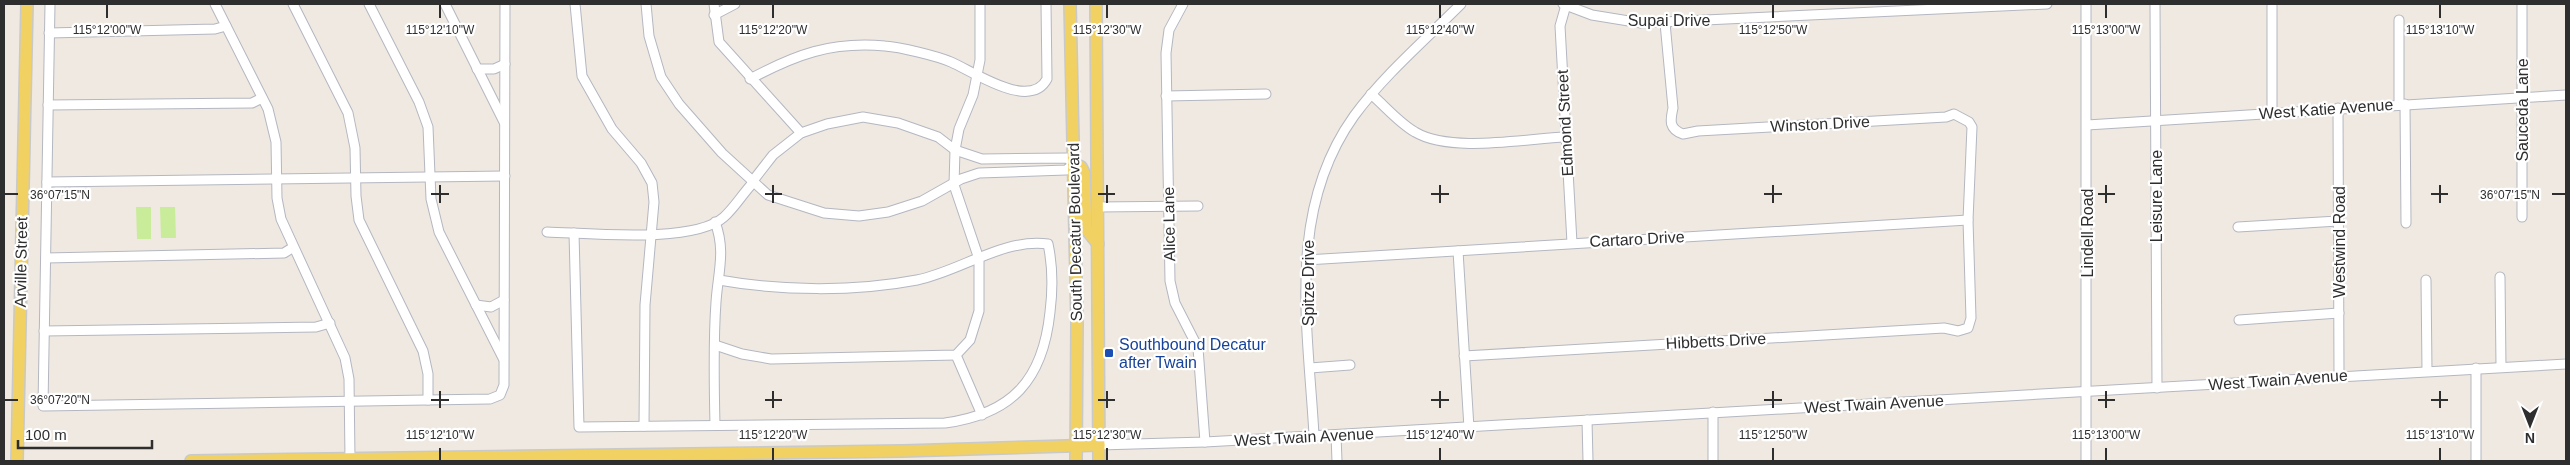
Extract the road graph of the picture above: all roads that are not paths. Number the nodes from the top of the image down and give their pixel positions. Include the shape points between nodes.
1 (27, 4) edge
2 (50, 4) edge
3 (215, 4) edge
4 (293, 4) edge
5 (369, 4) edge
6 (445, 4) edge
7 (505, 4) edge
8 (575, 4) edge
9 (646, 4) edge
10 (714, 4) edge
11 (735, 4) edge
12 (1046, 4) edge
13 (1070, 4) edge
14 (1096, 4) edge
15 (1183, 4) edge
16 (1461, 4) edge
17 (1564, 4) edge
18 (2047, 4) edge
19 (2086, 4) edge
20 (2155, 4) edge
21 (2272, 4) edge
22 (2522, 4) edge
23 (978, 5) edge
24 (1882, 8) edge
25 (714, 15) junction
26 (2399, 20) dead end
27 (1666, 23) junction
28 (226, 26) junction
29 (49, 33) junction
30 (505, 64) junction
31 (478, 69) junction
32 (977, 75) junction
33 (750, 79) junction
34 (1266, 94) dead end
35 (1372, 94) junction
36 (2566, 95) edge
37 (1166, 96) junction
38 (2522, 97) junction
39 (262, 98) junction
40 (2402, 104) junction
41 (48, 105) junction
42 (2338, 108) junction
43 (2272, 112) junction
44 (2156, 121) junction
45 (505, 125) junction
46 (2087, 125) junction
47 (801, 133) junction
48 (1565, 137) junction
49 (955, 150) junction
50 (1074, 164) junction
51 (505, 176) junction
52 (430, 177) junction
53 (355, 178) junction
54 (277, 179) junction
55 (47, 182) junction
56 (752, 182) junction
57 (954, 185) junction
58 (1169, 206) junction
59 (1198, 206) dead end
60 (1098, 207) junction
61 (2522, 217) dead end
62 (1968, 220) junction
63 (2338, 221) junction
64 (714, 222) junction
65 (2406, 223) dead end
66 (2238, 227) dead end
67 (547, 232) dead end
68 (574, 233) junction
69 (653, 235) junction
70 (1572, 243) junction
71 (1098, 244) junction
72 (292, 248) junction
73 (1458, 251) junction
74 (46, 258) junction
75 (979, 259) junction
76 (1306, 260) junction
77 (2500, 277) dead end
78 (719, 280) junction
79 (2426, 280) dead end
80 (504, 300) junction
81 (476, 305) junction
82 (2339, 314) junction
83 (2239, 320) dead end
84 (330, 323) junction
85 (44, 331) junction
86 (715, 345) junction
87 (956, 355) junction
88 (1464, 356) junction
89 (504, 361) junction
90 (2566, 364) edge
91 (1350, 365) dead end
92 (2501, 367) junction
93 (1310, 368) junction
94 (2476, 368) junction
95 (2427, 371) junction
96 (2339, 376) junction
97 (2158, 388) junction
98 (2087, 392) junction
99 (428, 400) junction
100 (349, 401) junction
101 (1713, 412) junction
102 (982, 415) junction
103 (1587, 420) junction
104 (715, 425) junction
105 (644, 426) junction
106 (1469, 428) junction
107 (1336, 434) junction
108 (1314, 435) junction
109 (1205, 442) junction
110 (1099, 445) junction
111 (1076, 446) junction
112 (903, 456) edge
113 (789, 457) edge
114 (672, 458) edge
115 (350, 459) junction
116 (466, 460) edge
117 (480, 460) edge
118 (17, 461) edge
119 (191, 461) edge
120 (1076, 461) edge
121 (1099, 461) edge
122 (1337, 461) edge
123 (1588, 461) edge
124 (1713, 461) edge
125 (2086, 461) edge
126 (2476, 461) edge

1 - 118 main road, Arville Street
2 - 29 street
3 - 28 street
4 - 53 street via 348,113 354,135
5 - 52 street via 424,115 430,140
6 - 31 street
7 - 30 street
8 - 69 street via 582,76 612,129 641,163 652,183
9 - 56 street via 649,36 661,77 679,104
10 - 25 street
11 - 25 street
12 - 32 street via 1047,79 1042,87 1015,90
13 - 50 main road, South Decatur Boulevard
14 - 60 main road, South Decatur Boulevard
15 - 37 street, Alice Lane via 1169,30
16 - 35 street, Spitze Drive
17 - 27 street, Supai Drive via 1592,15 1641,23
17 - 48 street, Edmond Street via 1560,26
18 - 24 street, Supai Drive
19 - 46 street, Lindell Road
20 - 44 street, Leisure Lane
21 - 43 street
22 - 38 street, Sauceda Lane
23 - 32 street via 980,60
24 - 27 street, Supai Drive
25 - 33 street via 718,42
26 - 40 street
27 - 62 street, Winston Drive via 1673,108 1670,120 1674,130 1683,134 1698,130 1954,114 1966,118 1972,127
28 - 29 street via 215,29
28 - 39 street
29 - 41 street
30 - 31 street via 494,70
30 - 45 street
31 - 45 street
32 - 33 street via 950,61 885,46 834,46 789,58
32 - 49 street
33 - 47 street
34 - 37 street
35 - 48 street via 1414,132 1436,142 1455,144
35 - 76 street, Spitze Drive via 1336,144 1323,173 1309,226
36 - 38 street, West Katie Avenue
37 - 58 street, Alice Lane
38 - 40 street, West Katie Avenue
38 - 61 street, Sauceda Lane
39 - 41 street via 252,103
39 - 54 street via 274,126
40 - 42 street, West Katie Avenue
40 - 65 street
41 - 55 street
42 - 43 street, West Katie Avenue
42 - 63 street, Westwind Road
43 - 44 street, West Katie Avenue
44 - 46 street, West Katie Avenue
44 - 97 street, Leisure Lane
45 - 51 street
46 - 98 street, Lindell Road
47 - 49 street via 863,117 898,123 938,137
47 - 56 street via 773,154
48 - 70 street, Edmond Street
49 - 50 street via 982,159 1067,158
49 - 57 street
50 - 57 street via 1066,170 979,173
50 - 71 main road via 1084,172 1086,229
50 - 111 main road, South Decatur Boulevard
51 - 52 street
51 - 80 street
52 - 53 street
52 - 81 street via 435,220
53 - 54 street
53 - 99 street via 357,209 363,231 423,351 428,374
54 - 55 street
54 - 72 street via 281,219
55 - 74 street
56 - 57 street via 768,195 794,204 824,213 859,216 888,212 922,201
56 - 64 street via 723,218
57 - 75 street
58 - 59 street
58 - 60 street
58 - 109 street, Alice Lane via 1170,281 1175,303 1198,348
60 - 71 main road, South Decatur Boulevard
62 - 70 street, Cartaro Drive
62 - 88 street, Hibbetts Drive via 1971,318 1968,328 1958,331 1944,328
63 - 66 street
63 - 82 street, Westwind Road
64 - 69 street via 699,230
64 - 78 street via 721,238
67 - 68 street
68 - 69 street
68 - 105 street via 579,427
69 - 105 street via 645,305
70 - 73 street, Cartaro Drive
71 - 110 main road, South Decatur Boulevard
72 - 74 street via 284,253
72 - 84 street
73 - 76 street, Cartaro Drive
73 - 88 street
74 - 85 street
75 - 78 street via 917,280 863,285 817,288
75 - 87 street via 979,311 970,340
75 - 102 street via 1033,242 1048,244 1053,267 1048,340 1042,358 1011,398
76 - 93 street, Spitze Drive
77 - 92 street
78 - 86 street
79 - 95 street
80 - 81 street via 491,307
80 - 89 street
81 - 89 street
82 - 83 street
82 - 96 street, Westwind Road
84 - 85 street via 316,327
84 - 100 street via 345,358
85 - 100 street via 43,406
86 - 87 street via 771,359
86 - 104 street
87 - 102 street
88 - 106 street
89 - 99 street via 503,390 496,398
90 - 92 street, West Twain Avenue
91 - 93 street
92 - 94 street, West Twain Avenue
93 - 108 street, Spitze Drive
94 - 95 street, West Twain Avenue
94 - 126 street
95 - 96 street, West Twain Avenue
96 - 97 street, West Twain Avenue
97 - 98 street, West Twain Avenue
98 - 101 street, West Twain Avenue
98 - 125 street, Lindell Road
99 - 100 street
100 - 115 street
101 - 103 street, West Twain Avenue
101 - 124 street
102 - 104 street via 944,423
103 - 106 street, West Twain Avenue
103 - 123 street
104 - 105 street
106 - 107 street, West Twain Avenue
107 - 108 street, West Twain Avenue
107 - 122 street
108 - 109 street, West Twain Avenue
109 - 110 street, West Twain Avenue
110 - 111 main road, West Twain Avenue
110 - 121 main road, South Decatur Boulevard
111 - 112 main road, West Twain Avenue
111 - 120 main road, South Decatur Boulevard
112 - 113 main road, West Twain Avenue
113 - 114 main road, West Twain Avenue
114 - 117 main road, West Twain Avenue
115 - 116 main road, West Twain Avenue
115 - 119 main road, West Twain Avenue
116 - 117 main road, West Twain Avenue

